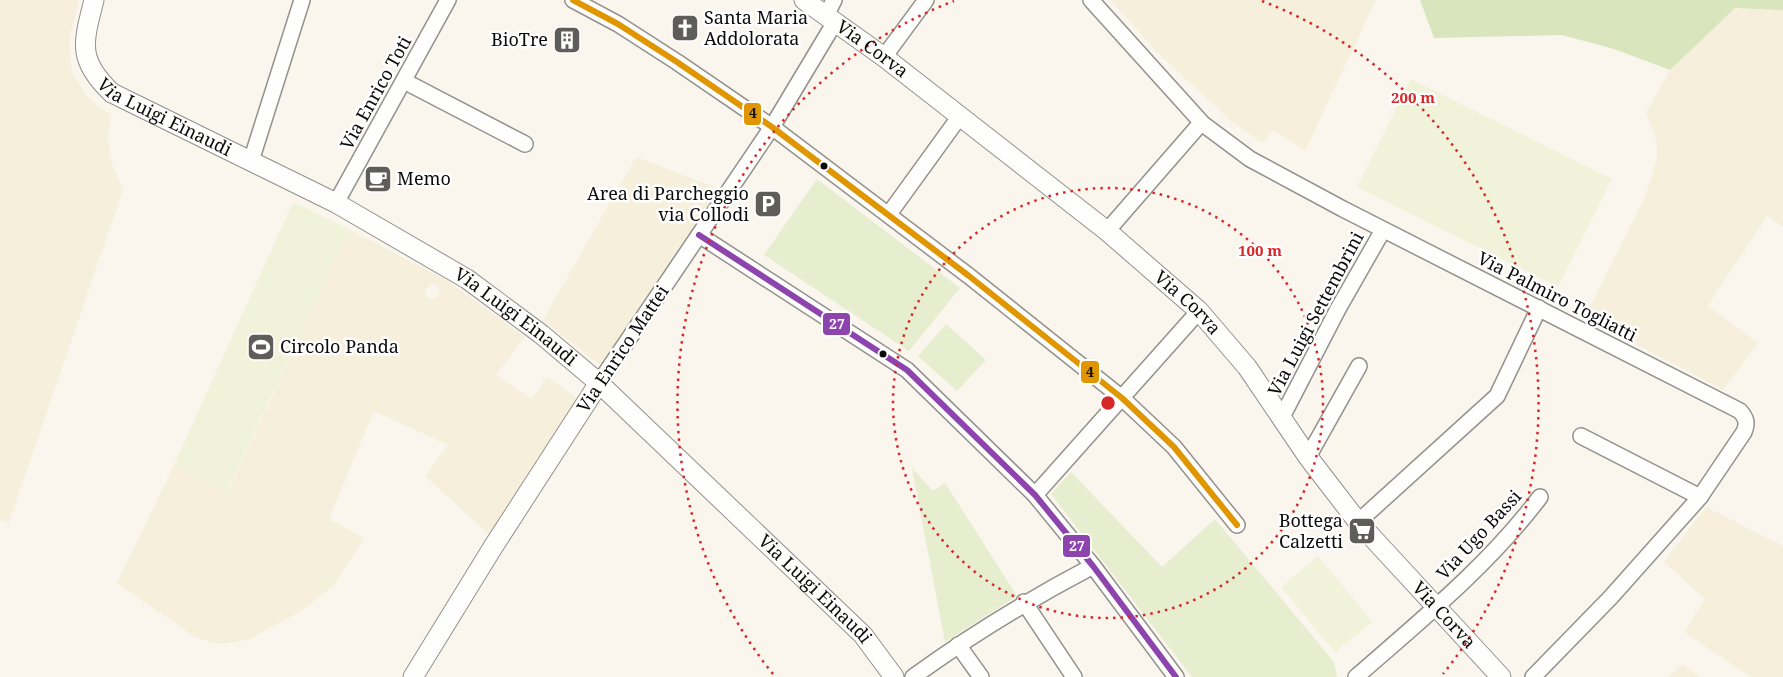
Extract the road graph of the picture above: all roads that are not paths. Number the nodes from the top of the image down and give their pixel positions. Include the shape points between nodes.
1 (94, 0) edge
2 (302, 0) edge
3 (448, 0) edge
4 (573, 0) edge
5 (804, 0) edge
6 (926, 0) edge
7 (1091, 0) edge
8 (594, 5) edge
9 (832, 13) edge
10 (884, 57) junction
11 (404, 81) junction
12 (960, 116) junction
13 (1201, 122) junction
14 (772, 127) junction
15 (525, 144) dead end
16 (251, 161) junction
17 (336, 203) junction
18 (889, 214) junction
19 (1383, 230) junction
20 (1107, 231) junction
21 (700, 235) junction
22 (1539, 308) junction
23 (1199, 311) junction
24 (1359, 366) dead end
25 (599, 383) junction
26 (1122, 398) junction
27 (1282, 417) junction
28 (1581, 436) dead end
29 (1308, 457) junction
30 (1035, 495) junction
31 (1540, 497) dead end
32 (1700, 497) junction
33 (1358, 522) junction
34 (1237, 525) dead end
35 (1094, 566) junction
36 (1024, 602) junction
37 (1438, 606) junction
38 (958, 645) junction
39 (413, 677) edge
40 (894, 677) edge
41 (913, 677) edge
42 (981, 677) edge
43 (1074, 677) edge
44 (1176, 677) edge
45 (1356, 677) edge
46 (1501, 677) edge
47 (1533, 677) edge

1 - 16 street, Via Luigi Einaudi via 84,41 91,69 99,80 112,93
2 - 16 street
3 - 11 street, Via Enrico Toti
4 - 8 street
5 - 9 street, Via Corva
6 - 10 street
7 - 13 street, Via Palmiro Togliatti
8 - 14 street
9 - 10 street, Via Corva
9 - 14 street, Via Enrico Mattei
10 - 12 street, Via Corva
11 - 15 street
11 - 17 street, Via Enrico Toti
12 - 18 street
12 - 20 street, Via Corva
13 - 19 street, Via Palmiro Togliatti via 1250,159
13 - 20 street
14 - 18 street
14 - 21 street, Via Enrico Mattei
16 - 17 street, Via Luigi Einaudi
17 - 25 street, Via Luigi Einaudi via 462,276 541,334
18 - 26 street
19 - 22 street, Via Palmiro Togliatti
19 - 27 street, Via Luigi Settembrini
20 - 23 street, Via Corva
21 - 25 street, Via Enrico Mattei
21 - 30 street via 907,370
22 - 32 street, Via Palmiro Togliatti via 1740,411 1746,422 1744,432
22 - 33 street via 1498,396
23 - 26 street
23 - 27 street, Via Corva via 1247,367
24 - 29 street
25 - 39 street, Via Enrico Mattei
25 - 40 street, Via Luigi Einaudi via 863,635
26 - 30 street
26 - 34 street via 1174,447
27 - 29 street, Via Corva
28 - 32 street
29 - 33 street, Via Corva
30 - 35 street
31 - 37 street, Via Ugo Bassi via 1518,526
32 - 47 street, Via Palmiro Togliatti via 1611,597
33 - 37 street, Via Corva
35 - 36 street
35 - 44 street
36 - 38 street
36 - 43 street
37 - 45 street, Via Ugo Bassi
37 - 46 street, Via Corva
38 - 41 street
38 - 42 street

